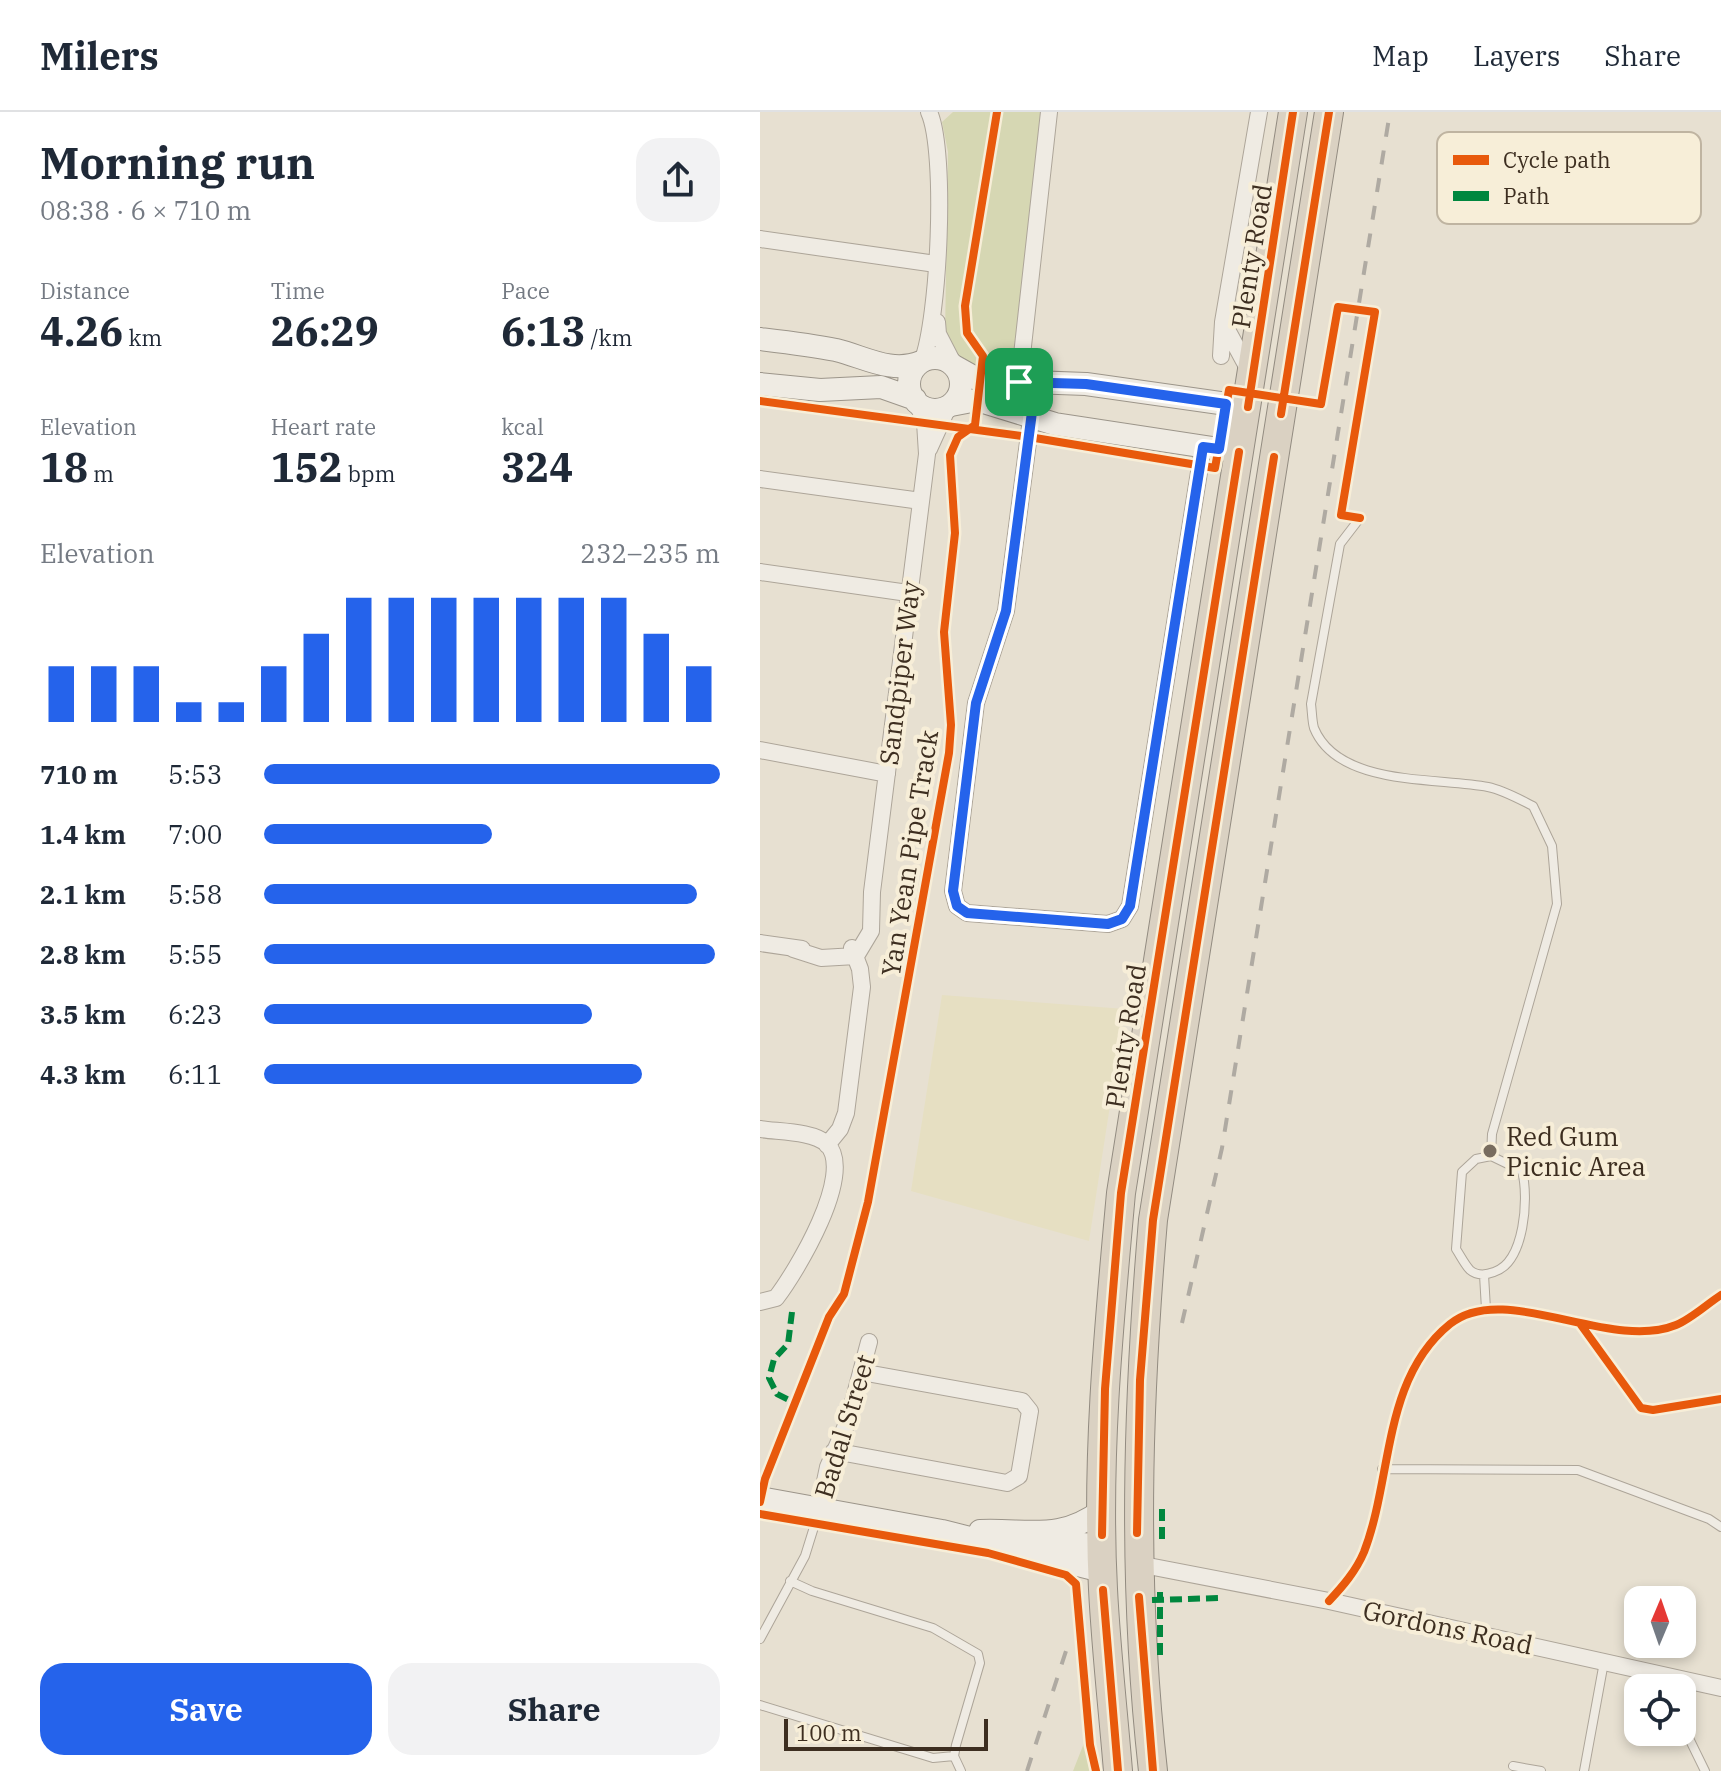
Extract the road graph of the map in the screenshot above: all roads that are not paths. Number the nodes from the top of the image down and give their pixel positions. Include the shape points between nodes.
1 (921, 112) edge
2 (929, 112) edge
3 (1049, 112) edge
4 (1259, 112) edge
5 (1293, 112) edge
6 (1329, 112) edge
7 (938, 181) junction
8 (760, 239) edge
9 (936, 264) junction
10 (935, 308) junction
11 (1223, 322) junction
12 (760, 339) edge
13 (1221, 356) dead end
14 (922, 362) junction
15 (954, 365) junction
16 (1252, 375) junction
17 (1019, 382) junction
18 (760, 384) edge
19 (915, 400) junction
20 (950, 405) junction
21 (1248, 407) junction
22 (1281, 414) junction
23 (1031, 419) junction
24 (1203, 447) junction
25 (1239, 452) junction
26 (927, 454) junction
27 (1274, 457) junction
28 (760, 479) edge
29 (921, 501) junction
30 (1360, 518) dead end
31 (760, 572) edge
32 (908, 593) junction
33 (760, 750) edge
34 (887, 774) junction
35 (760, 943) edge
36 (854, 951) junction
37 (760, 1129) edge
38 (827, 1145) junction
39 (1491, 1156) junction
40 (1484, 1275) junction
41 (1721, 1295) edge
42 (760, 1302) edge
43 (1486, 1309) junction
44 (869, 1342) dead end
45 (861, 1372) junction
46 (834, 1451) junction
47 (1382, 1469) junction
48 (760, 1498) edge
49 (819, 1510) junction
50 (1102, 1510) junction
51 (1721, 1527) edge
52 (950, 1531) junction
53 (1102, 1558) junction
54 (1138, 1564) junction
55 (790, 1581) junction
56 (1329, 1601) junction
57 (760, 1639) edge
58 (1604, 1662) junction
59 (1643, 1674) edge
60 (1696, 1685) edge
61 (1721, 1688) edge
62 (760, 1705) edge
63 (1693, 1746) edge
64 (954, 1756) junction
65 (1513, 1766) dead end
66 (961, 1771) edge
67 (1118, 1771) edge
68 (1153, 1771) edge
69 (1541, 1771) edge
70 (1584, 1771) edge
71 (1705, 1771) edge

1 - 7 street
2 - 7 street via 939,146
3 - 17 street
4 - 11 street, Plenty Road
5 - 16 highway, Plenty Road
6 - 22 highway, Plenty Road
7 - 9 street
8 - 9 street
9 - 10 street
10 - 14 street
10 - 15 street via 938,334
11 - 13 street, Plenty Road
11 - 16 street, Plenty Road
12 - 14 street via 837,351 889,367
14 - 15 street via 938,358
14 - 19 street via 909,383
15 - 17 street via 979,380
15 - 20 street via 961,381
16 - 21 highway, Plenty Road
17 - 21 street via 1086,384
17 - 23 street via 1032,407
18 - 19 street via 820,390 881,387
19 - 20 street via 935,410
19 - 26 street, Sandpiper Way via 925,422
20 - 23 street via 977,400
20 - 26 street, Sandpiper Way
21 - 22 highway
21 - 25 highway, Plenty Road
22 - 27 highway, Plenty Road
23 - 24 street
23 - 24 street via 1006,611 976,703 953,891 957,906 967,913 1108,924 1122,919 1130,906
24 - 25 street
25 - 27 highway
25 - 50 highway, Plenty Road via 1121,1193 1108,1335
26 - 29 street, Sandpiper Way
27 - 54 highway, Plenty Road via 1153,1220 1140,1380
28 - 29 street
29 - 32 street, Sandpiper Way
30 - 39 lane via 1340,544 1311,704 1314,728 1333,753 1359,768 1490,787 1533,806 1552,846 1557,904 1492,1134
31 - 32 street
32 - 34 street, Sandpiper Way
33 - 34 street
34 - 36 street, Sandpiper Way via 871,931
35 - 36 street via 821,958
36 - 38 street via 862,987 846,1113
37 - 38 street via 815,1138
38 - 42 street via 835,1165 820,1220 776,1298
39 - 40 lane via 1476,1159 1462,1172 1456,1249 1471,1271
39 - 40 lane via 1522,1171 1527,1190 1518,1248 1502,1270
40 - 43 lane
41 - 43 lane via 1675,1326 1626,1332
43 - 47 lane via 1452,1322 1414,1361
44 - 45 street, Badal Street
45 - 46 street, Badal Street
45 - 46 street via 1022,1401 1030,1411 1019,1476 1007,1483
46 - 49 street, Badal Street
47 - 51 lane via 1578,1470
47 - 56 lane via 1364,1552
48 - 49 street, Gordons Road
49 - 52 street, Gordons Road
49 - 55 lane via 814,1534
50 - 52 street via 1060,1532
50 - 53 highway, Plenty Road
52 - 53 street, Gordons Road
53 - 54 highway, Gordons Road
53 - 67 highway, Plenty Road
54 - 56 street, Gordons Road
54 - 68 highway, Plenty Road
55 - 57 lane
55 - 64 lane via 933,1628 973,1648 980,1663
56 - 58 street, Gordons Road
58 - 59 street, Gordons Road
58 - 70 lane
60 - 61 street, Gordons Road
62 - 64 lane via 933,1758
63 - 71 lane
64 - 66 lane
65 - 69 lane

